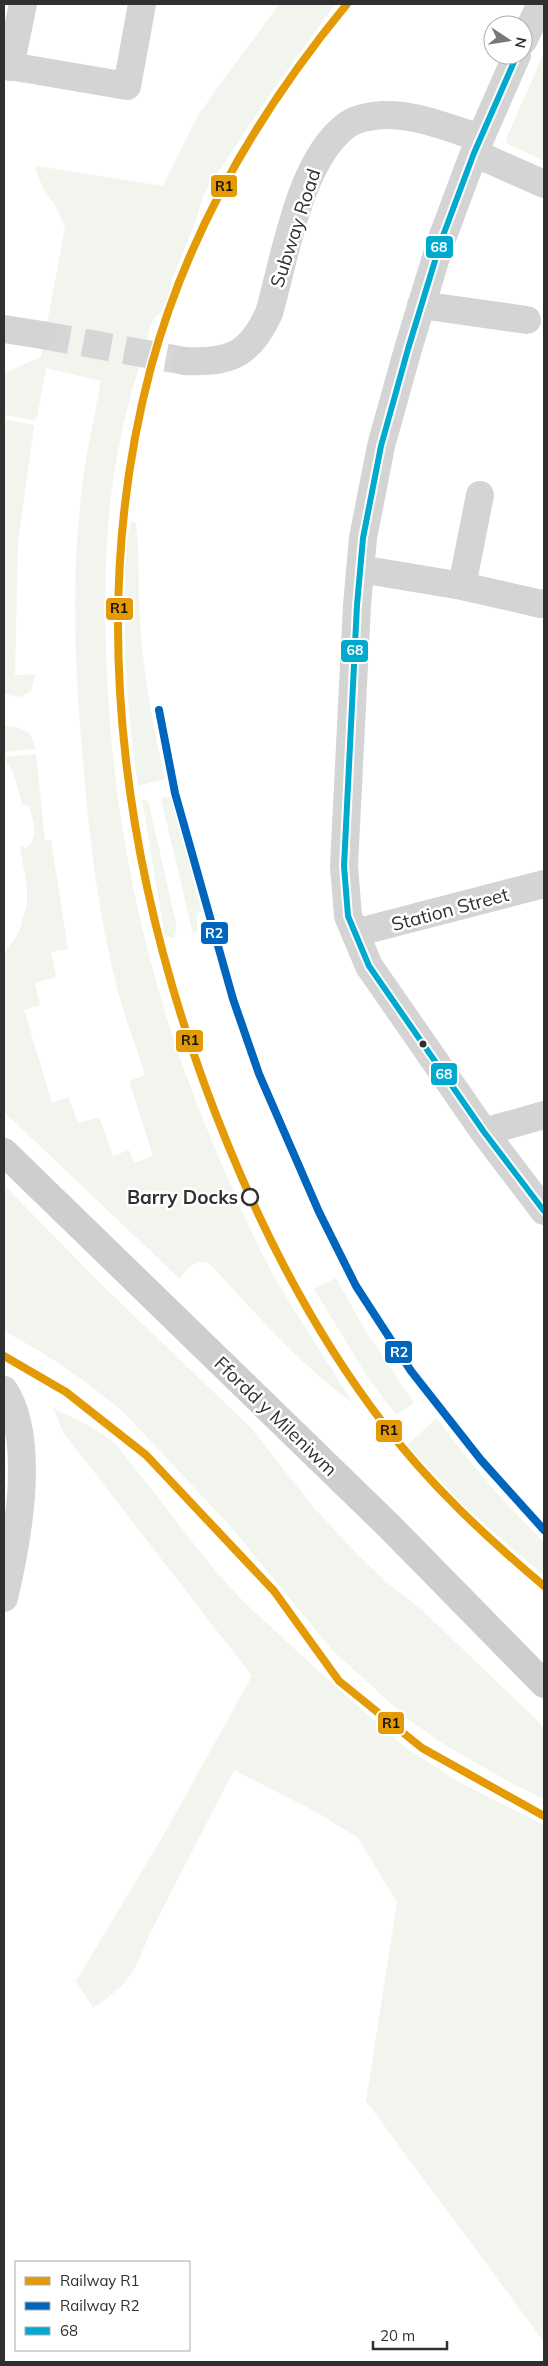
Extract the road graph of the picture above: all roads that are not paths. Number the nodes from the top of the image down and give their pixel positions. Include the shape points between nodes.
1 (23, 4) edge
2 (142, 4) edge
3 (541, 4) edge
4 (533, 20) edge
5 (513, 65) edge
6 (7, 66) edge
7 (477, 145) junction
8 (544, 184) edge
9 (421, 305) junction
10 (528, 320) dead end
11 (4, 329) edge
12 (42, 335) tunnel mouth
13 (185, 361) tunnel mouth
14 (480, 495) dead end
15 (360, 569) junction
16 (462, 586) junction
17 (544, 603) edge
18 (544, 884) edge
19 (355, 934) junction
20 (544, 1115) edge
21 (484, 1132) junction
22 (4, 1152) edge
23 (544, 1211) edge
24 (4, 1390) edge
25 (4, 1598) edge
26 (544, 1684) edge

1 - 6 street
2 - 6 street via 127,86
3 - 4 street
5 - 7 street
7 - 8 street, Subway Road
7 - 9 street
7 - 13 street, Subway Road via 424,121 401,116 374,117 348,124 322,151 309,175 260,334 250,346 220,360
9 - 10 street
9 - 15 street via 380,446
11 - 12 street
14 - 16 street
15 - 16 street
15 - 19 street via 344,866 348,916
16 - 17 street
18 - 19 street, Station Street
19 - 21 street via 369,966
20 - 21 street
21 - 23 street
22 - 26 street, Ffordd y Mileniwm via 389,1526
24 - 25 street via 15,1416 22,1468 16,1542

